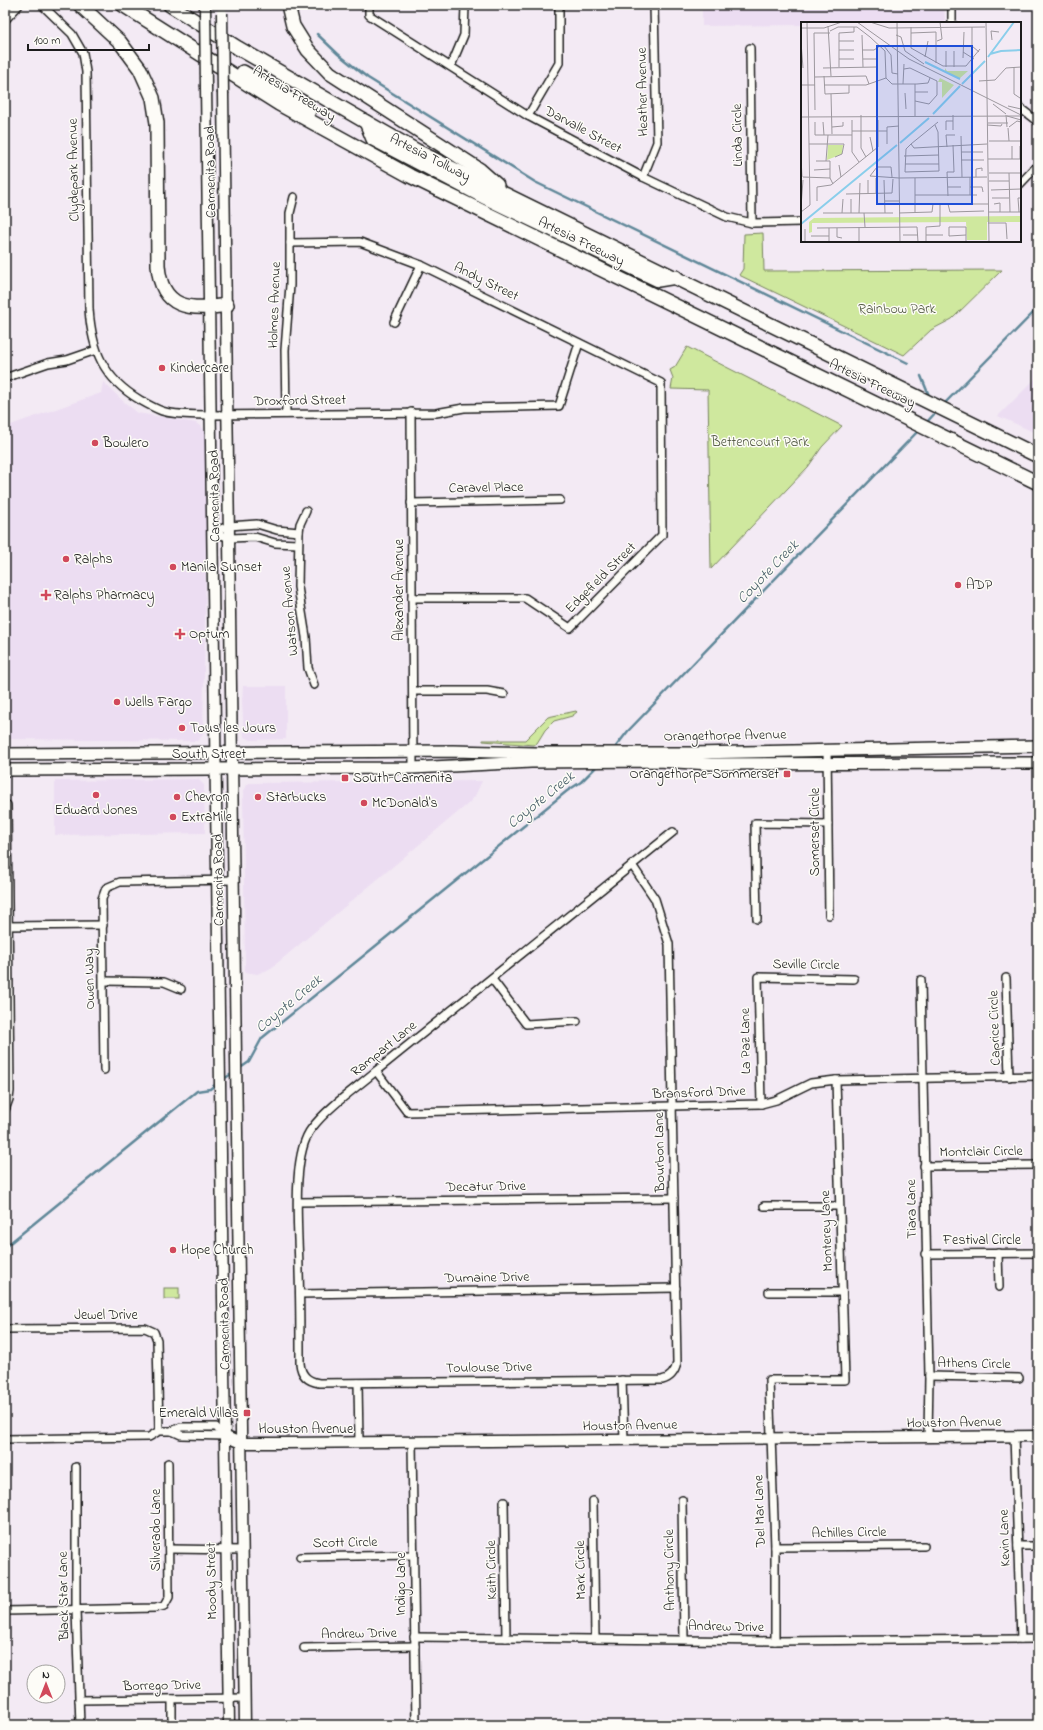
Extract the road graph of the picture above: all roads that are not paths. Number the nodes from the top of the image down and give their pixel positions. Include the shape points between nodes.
1 (19, 5) edge
2 (42, 5) edge
3 (80, 5) edge
4 (123, 5) edge
5 (139, 5) edge
6 (170, 5) edge
7 (205, 5) edge
8 (288, 5) edge
9 (369, 5) edge
10 (465, 5) edge
11 (559, 5) edge
12 (654, 5) edge
13 (952, 5) edge
14 (222, 9) edge
15 (5, 20) edge
16 (952, 22) edge
17 (750, 48) dead end
18 (451, 66) junction
19 (1021, 109) edge
20 (528, 116) junction
21 (366, 122) junction
22 (1038, 122) edge
23 (1038, 165) edge
24 (643, 177) junction
25 (1021, 183) edge
26 (508, 196) junction
27 (294, 197) dead end
28 (801, 222) edge
29 (752, 223) junction
30 (290, 243) junction
31 (421, 265) junction
32 (676, 277) junction
33 (227, 305) junction
34 (209, 308) junction
35 (394, 322) dead end
36 (714, 324) junction
37 (579, 343) junction
38 (96, 350) junction
39 (5, 378) edge
40 (661, 383) joint
41 (411, 412) junction
42 (228, 414) junction
43 (286, 414) junction
44 (210, 415) junction
45 (1038, 456) edge
46 (1038, 483) edge
47 (560, 500) dead end
48 (411, 502) junction
49 (306, 511) dead end
50 (229, 526) junction
51 (212, 532) junction
52 (299, 532) junction
53 (230, 538) junction
54 (298, 544) junction
55 (412, 598) junction
56 (314, 685) dead end
57 (413, 691) junction
58 (504, 694) dead end
59 (1038, 746) edge
60 (827, 749) junction
61 (413, 751) junction
62 (215, 752) junction
63 (232, 752) junction
64 (5, 754) edge
65 (828, 763) junction
66 (1038, 763) edge
67 (413, 768) junction
68 (215, 769) junction
69 (232, 769) junction
70 (5, 770) edge
71 (8, 805) dead end
72 (828, 824) junction
73 (673, 832) dead end
74 (632, 865) junction
75 (233, 880) junction
76 (217, 881) junction
77 (829, 915) dead end
78 (758, 920) dead end
79 (103, 925) junction
80 (7, 926) edge
81 (758, 977) joint
82 (854, 978) dead end
83 (1006, 978) dead end
84 (492, 979) junction
85 (921, 980) dead end
86 (104, 982) junction
87 (181, 989) dead end
88 (577, 1021) dead end
89 (104, 1070) dead end
90 (376, 1071) junction
91 (1038, 1076) edge
92 (1010, 1077) junction
93 (924, 1078) junction
94 (836, 1080) junction
95 (761, 1104) junction
96 (672, 1107) junction
97 (6, 1108) edge
98 (1038, 1165) edge
99 (924, 1166) junction
100 (674, 1198) junction
101 (298, 1202) junction
102 (764, 1206) dead end
103 (839, 1206) junction
104 (998, 1253) junction
105 (1038, 1253) edge
106 (925, 1254) junction
107 (999, 1287) dead end
108 (676, 1288) junction
109 (769, 1292) dead end
110 (842, 1292) junction
111 (300, 1294) junction
112 (5, 1329) edge
113 (672, 1375) joint
114 (929, 1376) junction
115 (305, 1378) joint
116 (1019, 1378) dead end
117 (622, 1380) junction
118 (769, 1380) joint
119 (358, 1383) junction
120 (159, 1431) junction
121 (224, 1436) junction
122 (1014, 1436) junction
123 (1038, 1436) edge
124 (928, 1437) junction
125 (771, 1438) junction
126 (5, 1439) edge
127 (624, 1440) junction
128 (360, 1442) junction
129 (412, 1442) junction
130 (241, 1443) junction
131 (168, 1463) dead end
132 (76, 1467) dead end
133 (682, 1500) dead end
134 (593, 1501) dead end
135 (504, 1502) dead end
136 (924, 1546) dead end
137 (1018, 1546) junction
138 (1038, 1546) edge
139 (775, 1547) junction
140 (169, 1549) junction
141 (226, 1550) junction
142 (243, 1550) junction
143 (414, 1554) junction
144 (300, 1556) dead end
145 (76, 1610) junction
146 (5, 1611) edge
147 (414, 1637) junction
148 (506, 1638) junction
149 (595, 1638) junction
150 (684, 1639) junction
151 (1021, 1639) junction
152 (1038, 1639) edge
153 (775, 1641) junction
154 (415, 1646) junction
155 (304, 1648) dead end
156 (229, 1698) junction
157 (245, 1698) junction
158 (172, 1699) junction
159 (79, 1700) junction
160 (80, 1725) edge
161 (172, 1725) edge
162 (229, 1725) edge
163 (245, 1725) edge
164 (416, 1725) edge

1 - 15 street
2 - 38 street, Clydepark Avenue via 72,34 83,53 86,72 89,309
3 - 34 highway via 120,42 140,69 153,98 157,123 159,280 164,291 175,302 190,308
4 - 36 highway, Artesia Freeway via 279,104 343,141
5 - 36 highway, Artesia Tollway via 321,118 410,167 706,313
6 - 21 highway, Artesia Freeway via 238,48
7 - 34 main road, Carmenita Road, bridge
8 - 26 highway via 293,26 308,50 330,73 480,170
9 - 18 street, Darvalle Street via 369,15
10 - 18 street via 464,35
11 - 20 street via 559,63
12 - 24 street, Heather Avenue via 657,142
13 - 16 street
14 - 33 main road, Carmenita Road, bridge
17 - 29 street, Linda Circle
18 - 20 street, Darvalle Street
19 - 22 street
20 - 24 street, Darvalle Street
21 - 26 highway, Artesia Freeway via 417,151
21 - 32 highway, Artesia Tollway via 373,139 472,191 658,280
23 - 25 street
24 - 29 street, Darvalle Street via 727,217
26 - 32 highway, Artesia Freeway
27 - 30 street, Holmes Avenue via 290,213
28 - 29 street, Darvalle Street
30 - 31 street, Andy Street via 360,242
30 - 43 street, Holmes Avenue via 285,350
31 - 35 street
31 - 37 street, Andy Street
32 - 45 highway, Artesia Freeway
33 - 34 highway
33 - 42 main road, Carmenita Road
34 - 44 main road, Carmenita Road
36 - 46 highway, Artesia Freeway
37 - 40 street, Andy Street
37 - 41 street, Droxford Street via 559,406 464,408 436,413
38 - 39 street
38 - 44 street, Droxford Street via 111,377 127,392 148,405 162,411
40 - 55 street, Edgefield Street via 662,535 570,628 525,598
41 - 43 street, Droxford Street
41 - 48 street, Alexander Avenue
42 - 43 street, Droxford Street
42 - 44 street, Droxford Street
42 - 50 main road, Carmenita Road
44 - 51 main road, Carmenita Road
47 - 48 street, Caravel Place
48 - 55 street, Alexander Avenue
49 - 52 street, Watson Avenue
50 - 51 street
50 - 52 street via 257,524 277,530
50 - 53 main road, Carmenita Road
51 - 53 street
51 - 62 main road, Carmenita Road
52 - 54 street, Watson Avenue
53 - 54 street via 255,537 275,543
53 - 63 main road, Carmenita Road
54 - 56 street, Watson Avenue via 298,587 308,668
55 - 57 street, Alexander Avenue
57 - 58 street via 487,691
57 - 61 street, Alexander Avenue
59 - 60 main road, Orangethorpe Avenue
60 - 61 main road, Orangethorpe Avenue via 666,753
60 - 65 street, Somerset Circle
61 - 63 main road, South Street
61 - 67 street, Alexander Avenue
62 - 63 main road, South Street
62 - 64 main road, South Street
62 - 68 main road, Carmenita Road
63 - 69 main road, Carmenita Road
65 - 66 main road, Orangethorpe Avenue
65 - 67 main road, Orangethorpe Avenue via 531,762
65 - 72 street, Somerset Circle
67 - 69 main road, South Street
68 - 69 main road, South Street
68 - 70 main road, South Street
68 - 76 main road, Carmenita Road
69 - 75 main road, Carmenita Road
71 - 80 street
72 - 77 street, Somerset Circle
72 - 78 street via 755,823
73 - 74 street, Rampart Lane
74 - 84 street, Rampart Lane
74 - 96 street, Bourbon Lane via 655,898 669,944
75 - 76 street
75 - 130 main road, Carmenita Road
76 - 79 street, Owen Way via 120,882 106,888 102,899
76 - 121 main road, Carmenita Road
79 - 80 street
79 - 86 street, Owen Way
80 - 97 street via 10,1091
81 - 82 street, Seville Circle
81 - 95 street, La Paz Lane
83 - 92 street, Caprice Circle
84 - 88 street via 526,1024
84 - 90 street, Rampart Lane
85 - 93 street, Tiara Lane
86 - 87 street via 164,982
86 - 89 street, Owen Way
90 - 96 street, Bransford Drive via 407,1112
90 - 101 street, Rampart Lane via 311,1128 302,1150
91 - 92 street, Bransford Drive
92 - 93 street, Bransford Drive
93 - 94 street, Bransford Drive
93 - 99 street, Tiara Lane
94 - 95 street, Bransford Drive via 811,1083 776,1100
94 - 103 street, Monterey Lane
95 - 96 street, Bransford Drive
96 - 100 street, Bourbon Lane
98 - 99 street, Montclair Circle
99 - 106 street, Tiara Lane
100 - 101 street, Decatur Drive
100 - 108 street, Bourbon Lane
101 - 111 street, Rampart Lane
102 - 103 street
103 - 110 street, Monterey Lane
104 - 105 street, Festival Circle
104 - 106 street, Festival Circle
104 - 107 street
106 - 114 street, Tiara Lane
108 - 111 street, Dumaine Drive
108 - 113 street, Bourbon Lane via 677,1363
109 - 110 street
110 - 118 street, Monterey Lane via 845,1380
111 - 115 street, Rampart Lane via 300,1363
112 - 120 street, Jewel Drive via 145,1328 154,1332 158,1340
113 - 117 street, Toulouse Drive via 662,1380
114 - 116 street, Athens Circle
114 - 124 street, Tiara Lane
115 - 119 street, Toulouse Drive via 319,1383
117 - 119 street, Toulouse Drive
117 - 127 street
118 - 125 street, Del Mar Lane
119 - 128 street
120 - 121 street via 172,1431 181,1427 216,1427
120 - 126 street via 149,1437
121 - 130 main road, Houston Avenue
121 - 141 main road, Moody Street
122 - 123 main road, Houston Avenue
122 - 124 main road, Houston Avenue
122 - 137 street, Kevin Lane
124 - 125 main road, Houston Avenue
125 - 127 main road, Houston Avenue
125 - 139 street, Del Mar Lane
127 - 129 main road, Houston Avenue
128 - 129 main road, Houston Avenue
128 - 130 main road, Houston Avenue
129 - 143 street, Indigo Lane
130 - 142 main road
131 - 140 street, Silverado Lane
132 - 145 street, Black Star Lane
133 - 150 street, Anthony Circle
134 - 149 street, Mark Circle
135 - 148 street, Keith Circle
136 - 139 street, Achilles Circle
137 - 138 street
137 - 151 street, Kevin Lane
139 - 153 street, Del Mar Lane
140 - 141 street
140 - 145 street, Silverado Lane via 169,1597 164,1606
141 - 142 street
141 - 156 main road, Moody Street
142 - 157 main road
143 - 144 street, Scott Circle
143 - 147 street, Indigo Lane
145 - 146 street
145 - 159 street, Black Star Lane
147 - 148 street, Andrew Drive
147 - 154 street, Indigo Lane
148 - 149 street, Andrew Drive
149 - 150 street, Andrew Drive
150 - 153 street, Andrew Drive
151 - 152 street, Andrew Drive
151 - 153 street, Andrew Drive
154 - 155 street, Andrew Drive
154 - 164 street, Indigo Lane
156 - 157 street, Borrego Drive
156 - 158 street, Borrego Drive
156 - 162 main road, Moody Street
157 - 163 main road
158 - 159 street, Borrego Drive
158 - 161 street
159 - 160 street, Black Star Lane

